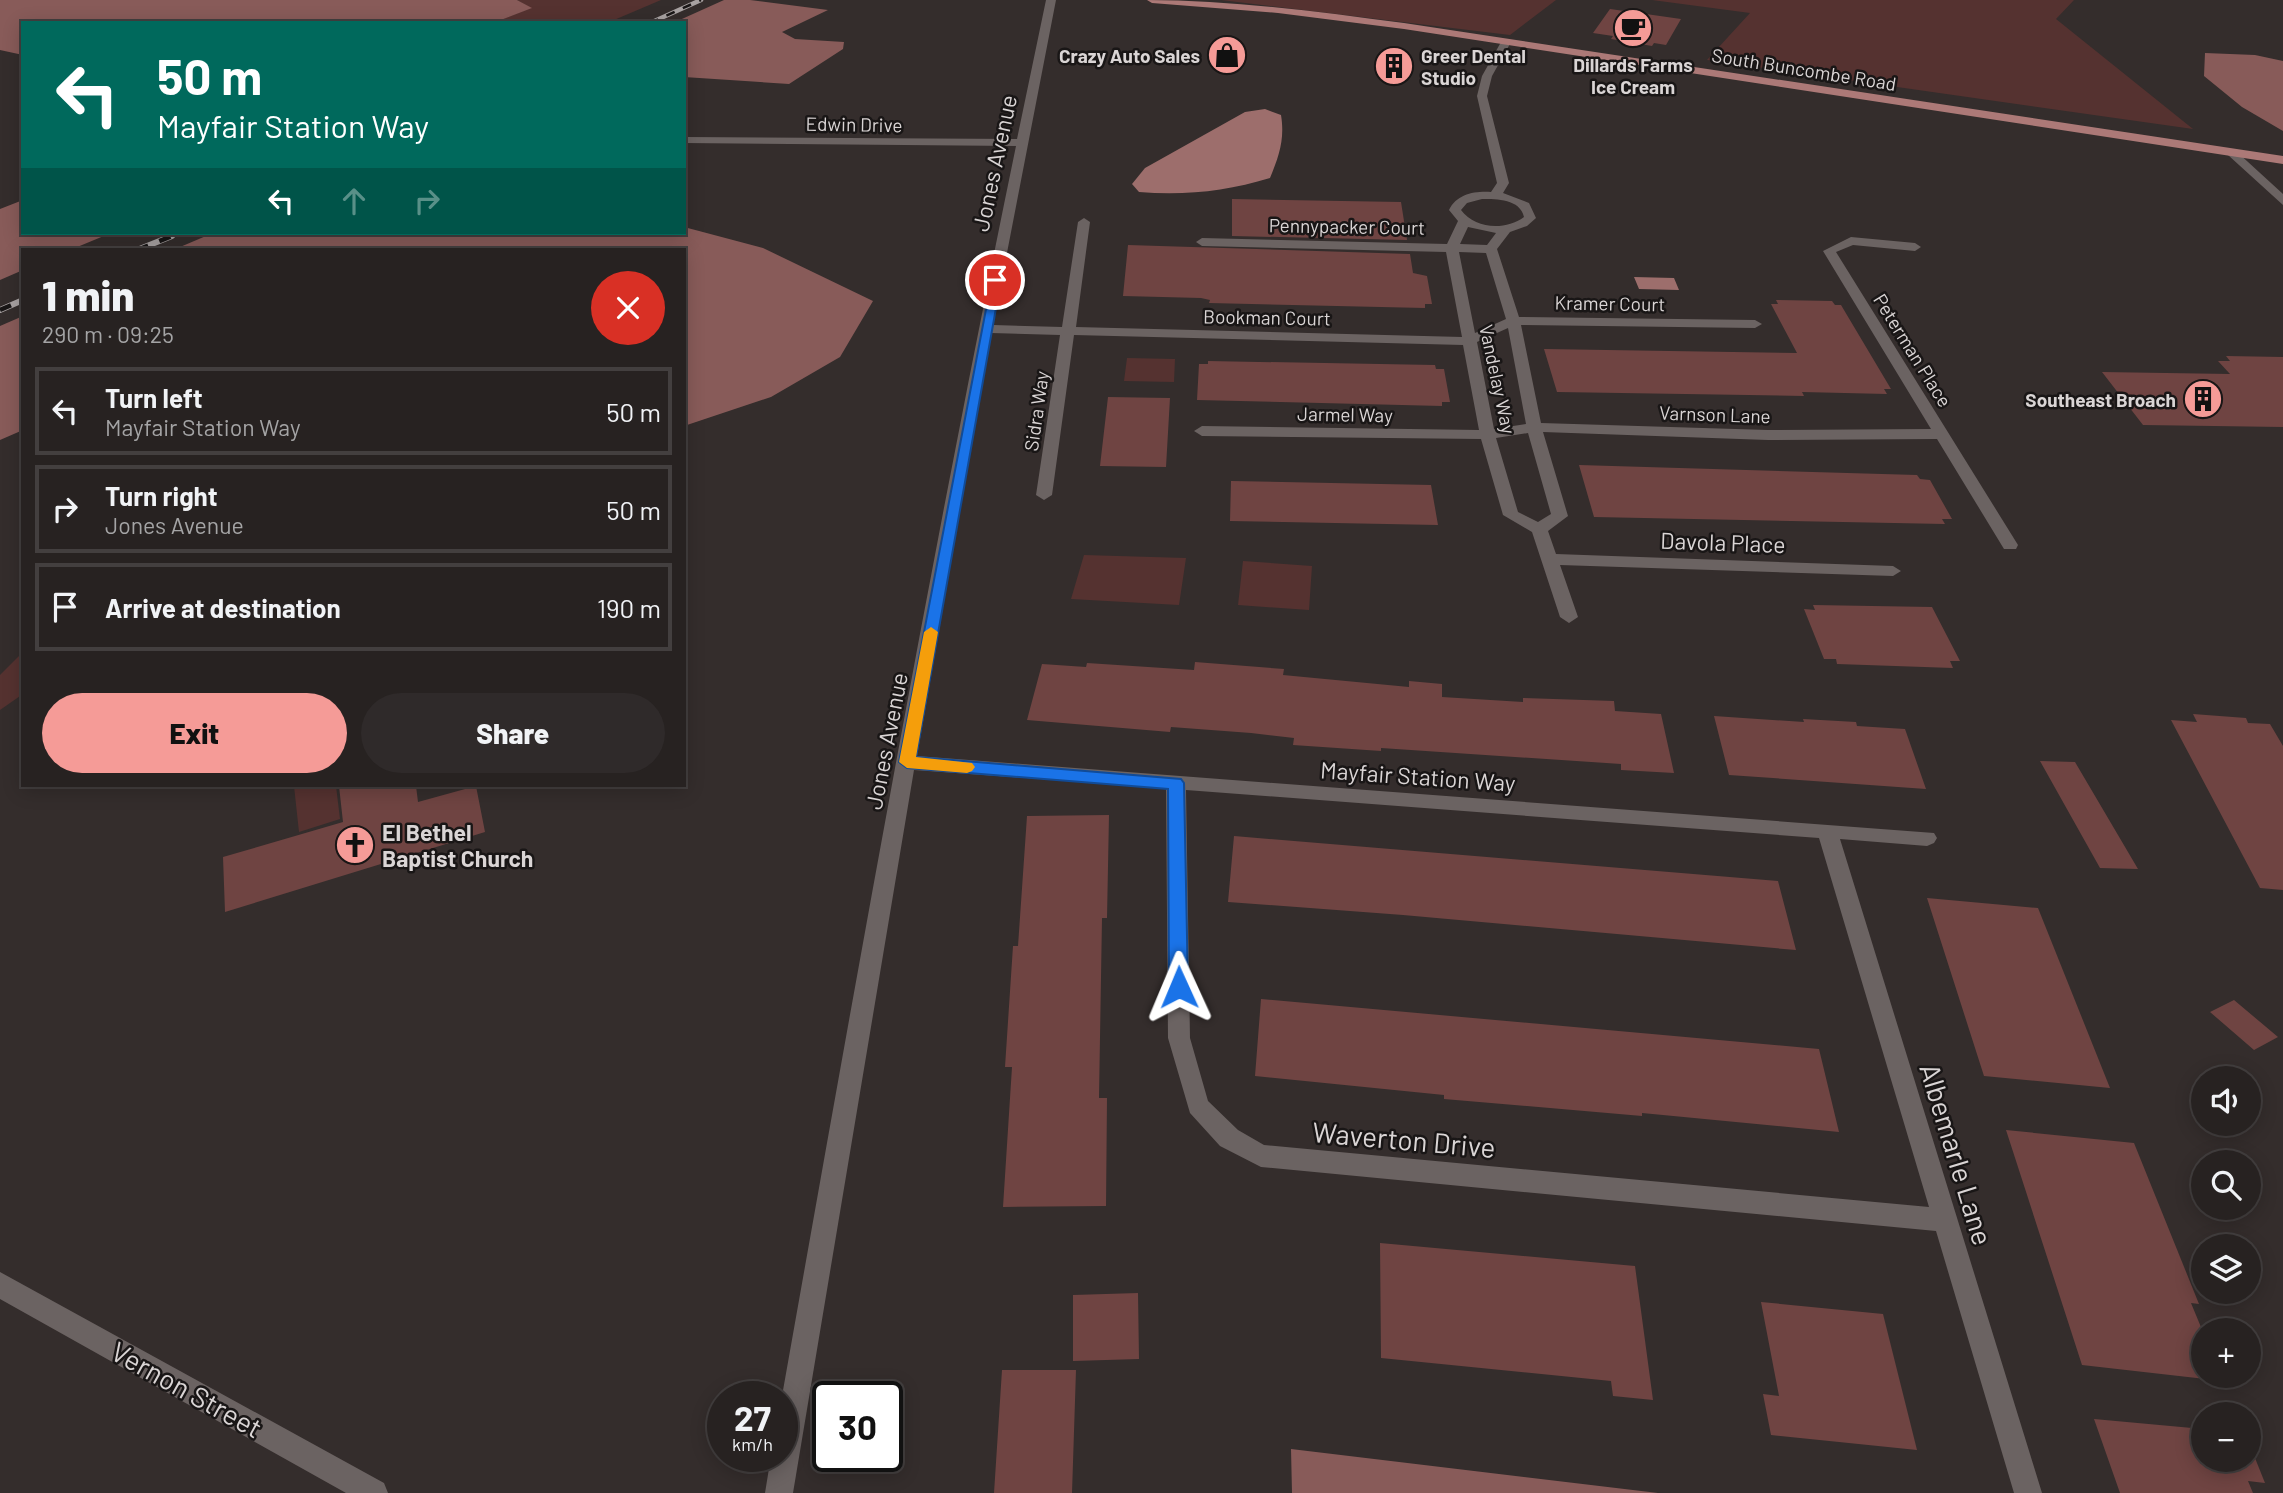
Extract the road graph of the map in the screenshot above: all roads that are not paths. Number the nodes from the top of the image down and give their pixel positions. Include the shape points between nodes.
1 (1051, 0) edge
2 (1152, 0) edge
3 (1506, 42) junction
4 (686, 140) edge
5 (1023, 143) junction
6 (2232, 153) junction
7 (2283, 160) edge
8 (1495, 195) junction
9 (2283, 201) edge
10 (1464, 221) junction
11 (1084, 222) dead end
12 (1506, 229) junction
13 (1202, 242) dead end
14 (1915, 247) dead end
15 (1452, 248) junction
16 (1491, 249) junction
17 (1513, 321) junction
18 (1755, 324) dead end
19 (985, 329) junction
20 (1066, 332) junction
21 (1467, 341) junction
22 (1534, 427) junction
23 (1202, 431) dead end
24 (1942, 434) junction
25 (1487, 435) junction
26 (1044, 495) dead end
27 (1539, 529) junction
28 (2010, 545) dead end
29 (1551, 559) junction
30 (1893, 571) dead end
31 (1569, 618) dead end
32 (907, 762) junction
33 (1176, 783) junction
34 (1828, 832) junction
35 (1927, 838) dead end
36 (1946, 1220) junction
37 (0, 1285) edge
38 (374, 1493) edge
39 (779, 1493) edge
40 (2028, 1493) edge

1 - 5 street, Jones Avenue
2 - 3 main road, South Buncombe Road via 1314,14
3 - 6 main road, South Buncombe Road
3 - 8 street via 1487,76 1482,96 1503,183
4 - 5 street, Edwin Drive
5 - 19 street, Jones Avenue
6 - 7 main road, South Buncombe Road
6 - 9 street
8 - 10 street via 1471,197 1457,204 1455,210
8 - 12 street via 1518,201 1530,212 1526,223
10 - 12 street
10 - 15 street
11 - 20 street, Sidra Way
12 - 16 street
13 - 15 street, Pennypacker Court
14 - 24 street, Peterman Place via 1851,241 1829,251
15 - 16 street, Pennypacker Court
15 - 21 street, Vandelay Way
16 - 17 street, Vandelay Way
17 - 18 street, Kramer Court
17 - 21 street, Kramer Court
17 - 22 street, Vandelay Way
19 - 20 street, Bookman Court
19 - 32 street, Jones Avenue
20 - 21 street, Bookman Court
20 - 26 street, Sidra Way
21 - 25 street, Vandelay Way
22 - 24 street, Varnson Lane via 1768,435
22 - 25 street, Varnson Lane
22 - 27 street, Vandelay Way via 1560,516
23 - 25 street, Jarmel Way
24 - 28 street, Peterman Place
25 - 27 street, Vandelay Way via 1511,515
27 - 29 street
29 - 30 street, Davola Place
29 - 31 street
32 - 33 street, Mayfair Station Way
32 - 39 street, Jones Avenue
33 - 34 street, Mayfair Station Way
33 - 36 street, Waverton Drive via 1179,1038 1198,1105 1228,1138 1261,1156
34 - 35 street, Mayfair Station Way
34 - 36 street, Albemarle Lane
36 - 40 street, Albemarle Lane
37 - 38 street, Vernon Street

